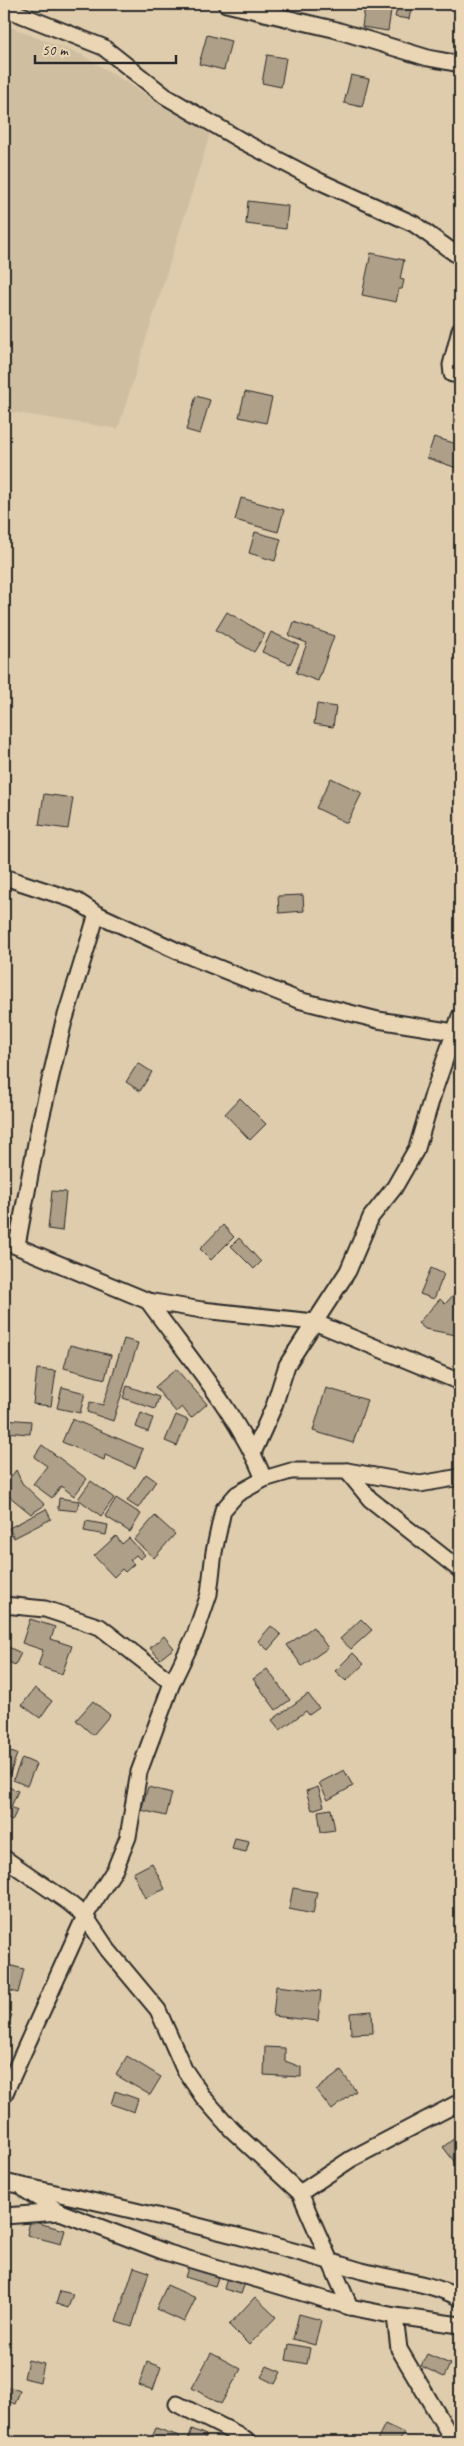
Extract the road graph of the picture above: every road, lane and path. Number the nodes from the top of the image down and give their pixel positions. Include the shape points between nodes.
1 (226, 4) edge
2 (4, 8) edge
3 (460, 64) edge
4 (460, 257) edge
5 (460, 330) edge
6 (452, 374) dead end
7 (4, 877) edge
8 (97, 914) junction
9 (460, 1016) edge
10 (454, 1032) junction
11 (10, 1243) edge
12 (148, 1301) junction
13 (314, 1322) junction
14 (460, 1382) edge
15 (253, 1453) junction
16 (347, 1471) junction
17 (460, 1477) edge
18 (264, 1480) junction
19 (460, 1570) edge
20 (4, 1606) edge
21 (172, 1683) junction
22 (4, 1858) edge
23 (85, 1916) junction
24 (4, 2095) edge
25 (460, 2102) edge
26 (10, 2184) edge
27 (300, 2193) junction
28 (60, 2212) junction
29 (4, 2216) edge
30 (329, 2261) junction
31 (460, 2298) edge
32 (350, 2306) junction
33 (395, 2316) junction
34 (460, 2325) edge
35 (177, 2404) dead end
36 (248, 2442) edge
37 (454, 2442) edge

1 - 3 street
2 - 4 street via 103,47 174,101 319,181 414,224
5 - 6 street via 451,365
7 - 8 street via 77,901
8 - 10 street via 184,954 298,1000 378,1020
8 - 11 street via 63,1026
9 - 10 street
10 - 13 street via 417,1148 394,1188 371,1217 348,1271
11 - 12 street
12 - 13 street
12 - 15 street via 232,1418
13 - 14 street
13 - 15 street via 287,1365 274,1406
15 - 18 street
16 - 17 street via 420,1484
16 - 18 street via 291,1471
16 - 19 street via 370,1499
18 - 21 street via 238,1494 223,1510 209,1594
20 - 21 street via 46,1609 100,1627
21 - 23 street via 139,1772 128,1837 116,1869
22 - 23 street
23 - 24 street
23 - 27 street via 108,1950 158,2010 184,2070 203,2097 232,2130
25 - 27 street via 351,2160
26 - 28 street
26 - 30 street via 97,2201
27 - 30 street via 313,2217
28 - 29 street
28 - 32 street via 165,2252
30 - 31 street via 431,2286
30 - 32 street
32 - 33 street
33 - 34 street
33 - 37 street via 402,2355
35 - 36 street

